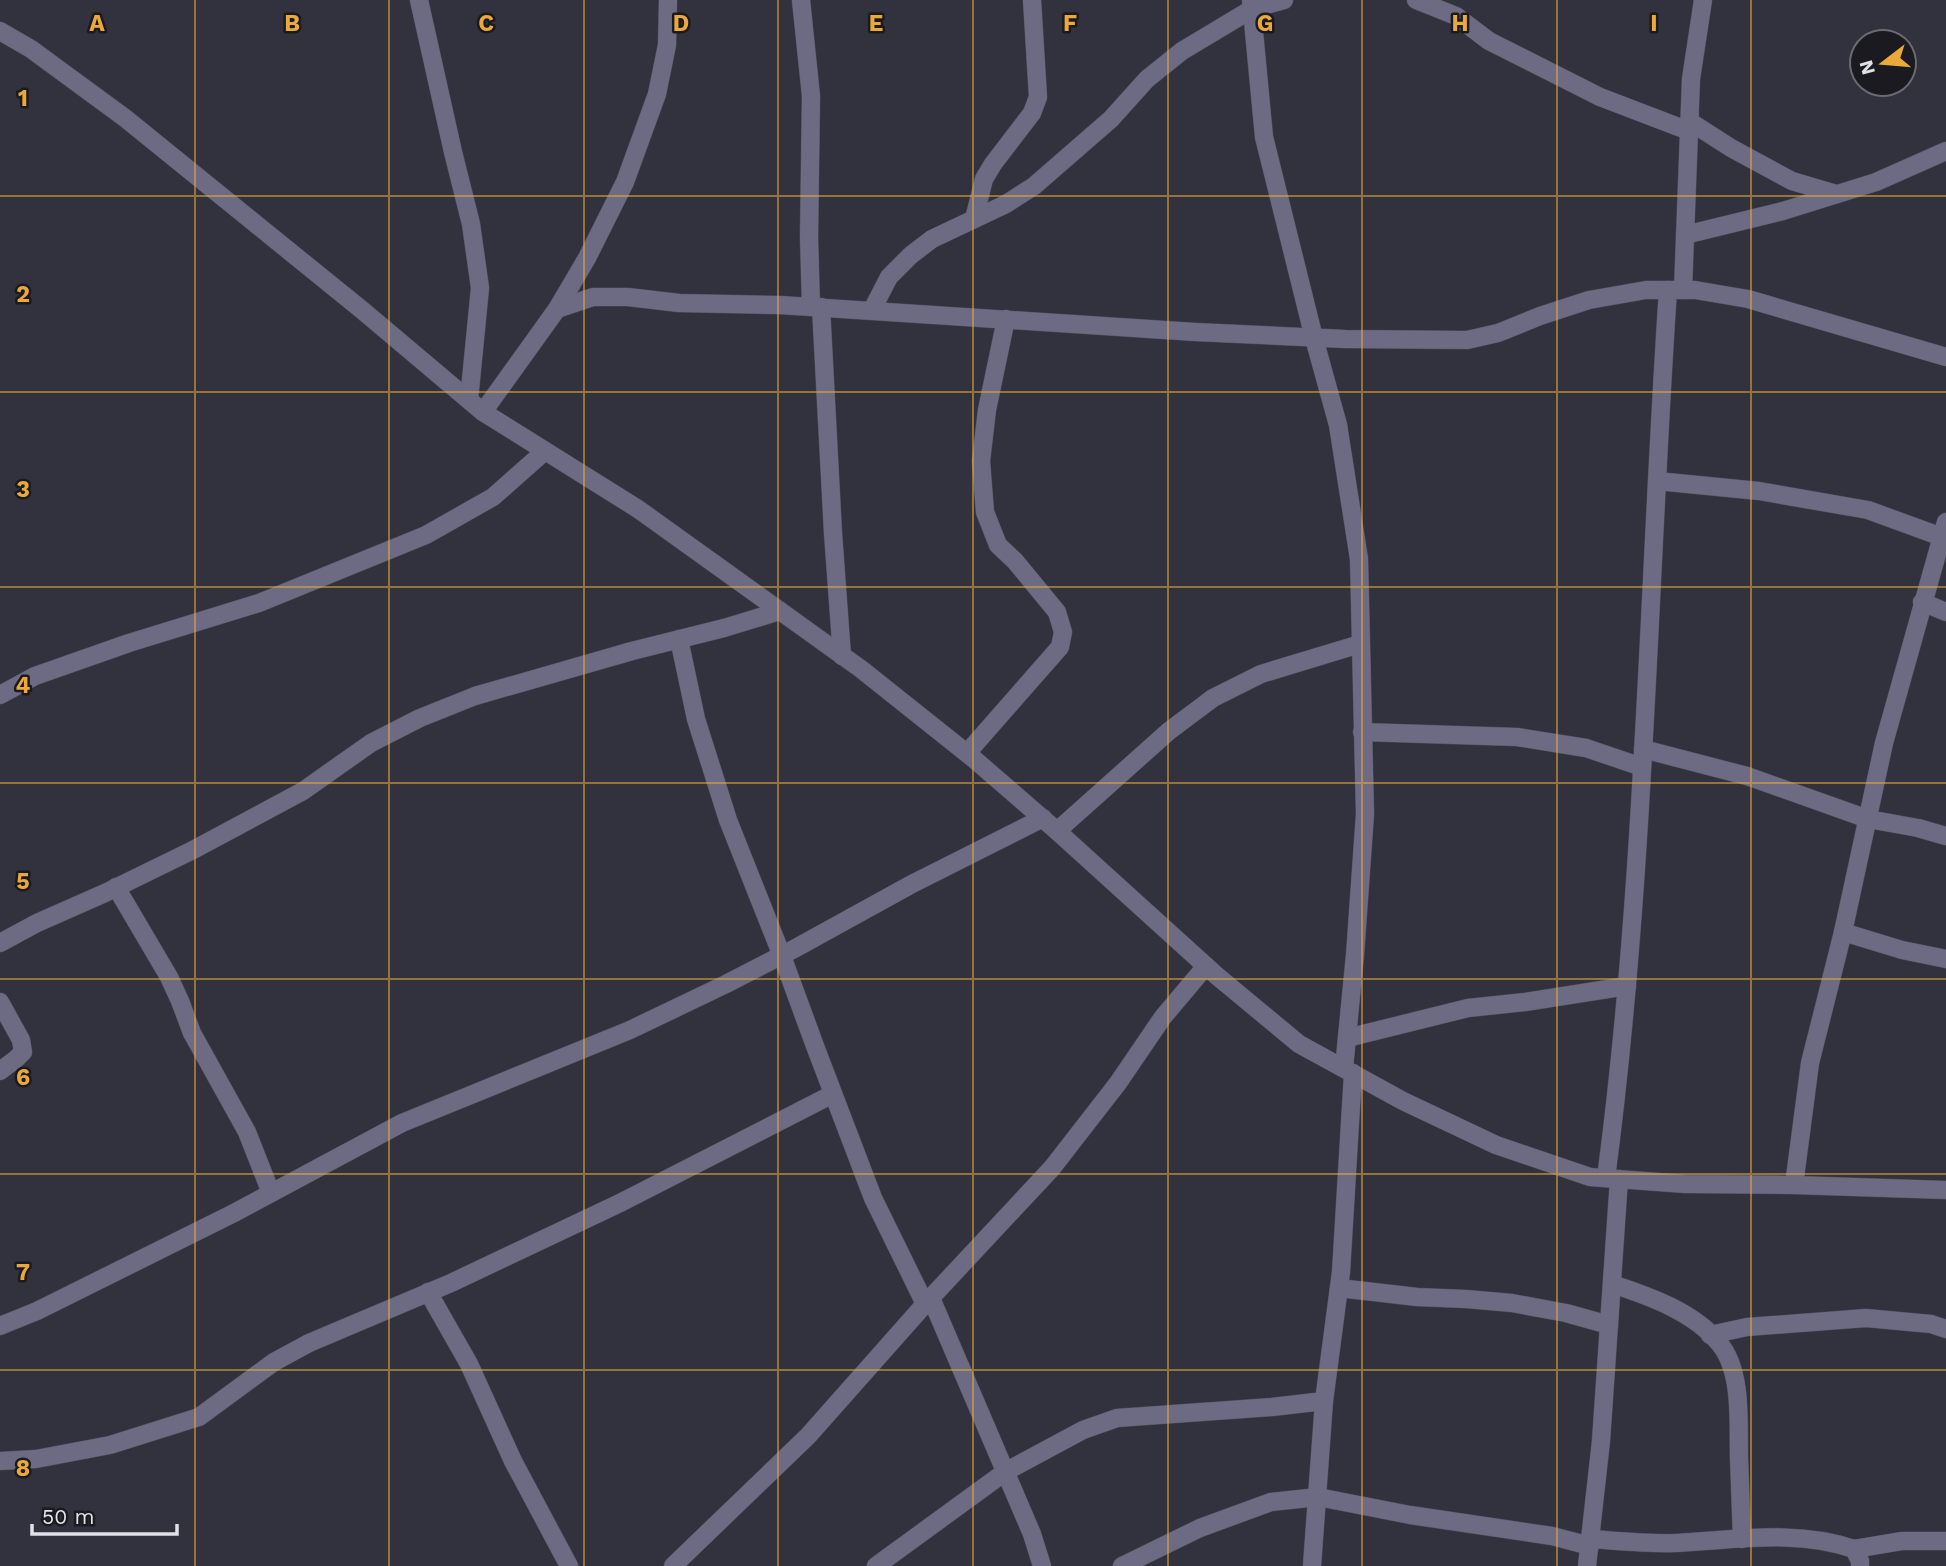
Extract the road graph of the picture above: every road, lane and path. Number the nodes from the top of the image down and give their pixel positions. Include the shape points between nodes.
1 (419, 0) edge
2 (668, 0) edge
3 (802, 0) edge
4 (1032, 0) edge
5 (1284, 0) edge
6 (1416, 0) edge
7 (1703, 0) edge
8 (1252, 5) edge
9 (0, 31) edge
10 (1689, 126) junction
11 (1946, 151) edge
12 (1836, 194) junction
13 (974, 219) junction
14 (1685, 234) junction
15 (1675, 290) junction
16 (816, 307) junction
17 (557, 309) junction
18 (872, 310) junction
19 (1006, 319) junction
20 (1314, 338) junction
21 (1946, 357) edge
22 (469, 400) junction
23 (483, 412) junction
24 (545, 451) junction
25 (1657, 481) junction
26 (1944, 529) edge
27 (1922, 601) junction
28 (780, 611) junction
29 (1946, 612) edge
30 (679, 639) junction
31 (1360, 644) junction
32 (842, 656) junction
33 (0, 695) edge
34 (1363, 733) junction
35 (967, 753) junction
36 (1642, 758) junction
37 (1043, 818) junction
38 (1868, 819) junction
39 (1057, 831) junction
40 (1946, 836) edge
41 (116, 887) junction
42 (1843, 932) junction
43 (0, 943) edge
44 (782, 956) junction
45 (1946, 959) edge
46 (1206, 965) junction
47 (1627, 986) junction
48 (0, 1002) edge
49 (1347, 1038) junction
50 (0, 1071) edge
51 (1348, 1071) junction
52 (833, 1094) junction
53 (1613, 1179) junction
54 (1794, 1185) junction
55 (1946, 1190) edge
56 (271, 1193) junction
57 (1612, 1284) junction
58 (1339, 1288) junction
59 (428, 1292) junction
60 (928, 1301) junction
61 (2, 1319) edge
62 (1609, 1325) junction
63 (1946, 1329) edge
64 (1710, 1335) junction
65 (1324, 1401) junction
66 (0, 1461) edge
67 (1005, 1472) junction
68 (1318, 1497) junction
69 (1742, 1539) junction
70 (1946, 1541) edge
71 (1590, 1543) junction
72 (1857, 1558) edge
73 (569, 1566) edge
74 (673, 1566) edge
75 (876, 1566) edge
76 (1042, 1566) edge
77 (1122, 1566) edge
78 (1312, 1566) edge
79 (1587, 1566) edge

1 - 22 street via 471,224 480,288
2 - 17 street via 667,45 657,94 625,182
3 - 16 street via 811,96 809,237
4 - 13 street via 1038,97 1032,113 984,178
5 - 8 street
6 - 10 street via 1457,16 1489,41 1600,97
7 - 10 street
8 - 13 street via 1147,79 1111,119 1034,186
8 - 20 street via 1264,137
9 - 22 street via 125,118
10 - 12 street via 1792,181
10 - 14 street
11 - 12 street
12 - 14 street
13 - 18 street via 911,255 889,277
14 - 15 street
15 - 20 street via 1589,300 1467,340
15 - 21 street via 1748,299
15 - 25 street
16 - 17 street via 593,297
16 - 18 street
16 - 32 street
17 - 23 street
18 - 19 street
19 - 20 street
19 - 35 street via 981,461 985,512 998,545 1057,612 1063,632 1060,647
20 - 31 street via 1338,425 1359,559
22 - 23 street
23 - 24 street
24 - 28 street via 638,509
24 - 33 street via 494,497 426,535 259,603 129,643 35,677
25 - 26 street via 1759,491
25 - 36 street
26 - 27 street
27 - 29 street
27 - 38 street
28 - 30 street
28 - 32 street
30 - 41 street via 475,696 420,718 371,743 303,791
30 - 44 street via 696,719 728,820
31 - 34 street
31 - 39 street via 1261,674 1213,698
32 - 35 street
34 - 36 street via 1517,737
34 - 49 street via 1365,814
35 - 37 street
36 - 38 street via 1747,776
36 - 47 street
37 - 39 street
37 - 44 street
38 - 40 street
38 - 42 street
39 - 46 street
41 - 43 street
41 - 56 street via 169,977 192,1033 247,1132
42 - 45 street
42 - 54 street via 1810,1063
44 - 52 street
44 - 56 street via 630,1030 402,1123
46 - 51 street via 1299,1044
46 - 60 street via 1052,1168
47 - 49 street via 1468,1008
47 - 53 street
48 - 50 street via 23,1052
49 - 51 street
51 - 53 street via 1496,1144 1590,1177
51 - 58 street
52 - 59 street via 620,1203
52 - 60 street via 873,1198
53 - 54 street
53 - 57 street
54 - 55 street
56 - 61 street via 37,1311
57 - 62 street
57 - 64 street via 1650,1296 1692,1319
58 - 62 street via 1512,1303
58 - 65 street
59 - 66 street via 309,1342 199,1418 110,1445
59 - 73 street via 469,1364 513,1461
60 - 67 street
60 - 74 street via 808,1436
62 - 71 street
63 - 64 street via 1866,1318 1747,1327
64 - 69 street via 1731,1364 1737,1394
65 - 67 street via 1117,1418 1083,1430
65 - 68 street
67 - 75 street
67 - 76 street
68 - 71 street
68 - 77 street via 1271,1502 1200,1528
68 - 78 street
69 - 71 street
69 - 72 street via 1799,1537 1838,1544
70 - 72 street via 1902,1541
71 - 79 street

